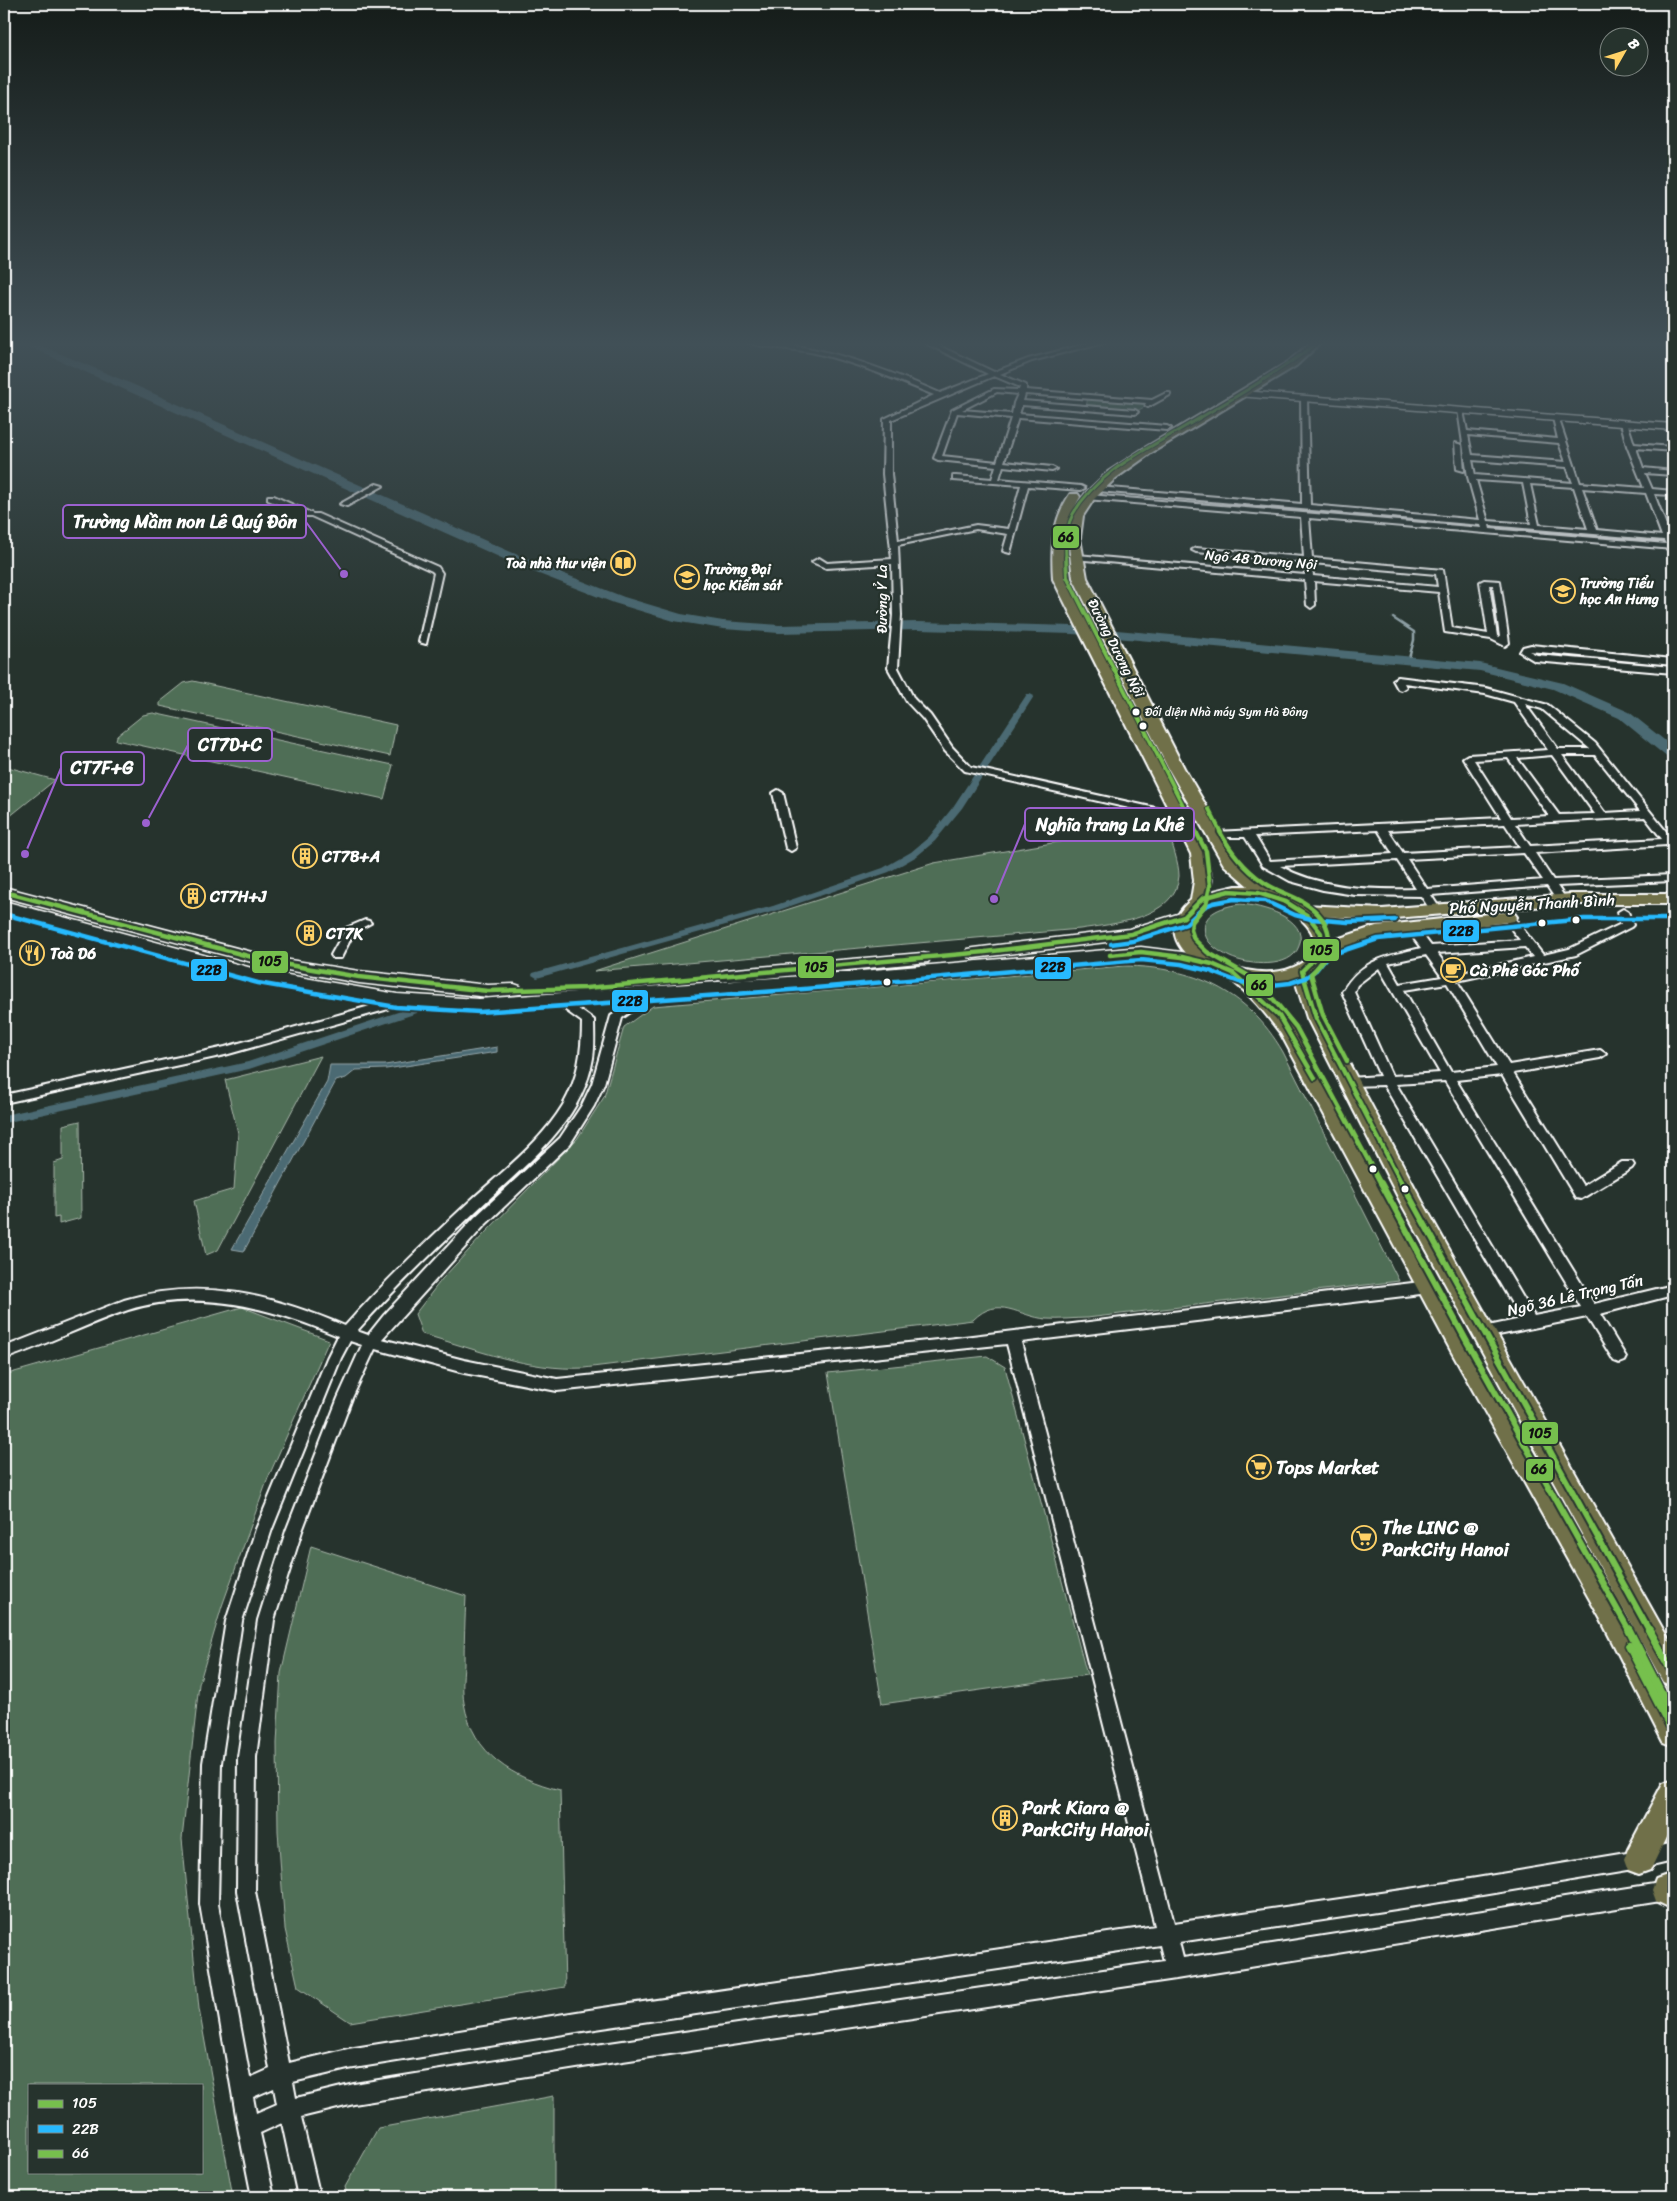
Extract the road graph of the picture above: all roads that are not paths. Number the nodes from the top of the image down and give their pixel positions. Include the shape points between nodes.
1 (887, 444) edge
2 (943, 444) edge
3 (1006, 444) edge
4 (1141, 444) edge
5 (1159, 444) edge
6 (1304, 444) edge
7 (1459, 444) edge
8 (1466, 444) edge
9 (1563, 444) edge
10 (1631, 446) joint
11 (1135, 447) junction
12 (1673, 449) edge
13 (1147, 451) junction
14 (1468, 457) junction
15 (1000, 464) junction
16 (1570, 465) junction
17 (1461, 468) dead end
18 (1052, 469) dead end
19 (1641, 470) junction
20 (1673, 473) edge
21 (1472, 477) junction
22 (956, 478) dead end
23 (995, 480) junction
24 (1526, 482) junction
25 (1024, 483) junction
26 (379, 486) dead end
27 (1578, 486) junction
28 (1089, 491) junction
29 (1649, 492) junction
30 (1673, 493) edge
31 (271, 498) dead end
32 (344, 504) dead end
33 (1306, 506) junction
34 (1305, 516) junction
35 (1483, 523) junction
36 (1535, 526) junction
37 (1593, 531) junction
38 (1012, 532) junction
39 (1487, 532) junction
40 (894, 544) junction
41 (1671, 545) edge
42 (1196, 550) dead end
43 (1007, 551) dead end
44 (1077, 557) junction
45 (819, 560) dead end
46 (1308, 560) junction
47 (896, 561) junction
48 (1309, 578) junction
49 (1443, 590) junction
50 (1311, 605) dead end
51 (1492, 637) junction
52 (423, 642) dead end
53 (1515, 646) junction
54 (1673, 662) edge
55 (1673, 670) edge
56 (1401, 687) dead end
57 (1518, 700) junction
58 (1555, 752) junction
59 (1597, 752) junction
60 (1511, 756) junction
61 (1176, 768) junction
62 (1157, 770) junction
63 (778, 793) dead end
64 (1648, 814) junction
65 (1178, 816) junction
66 (1602, 816) junction
67 (1556, 818) junction
68 (1507, 820) junction
69 (1380, 826) junction
70 (1248, 833) junction
71 (1214, 835) junction
72 (1671, 844) edge
73 (791, 848) dead end
74 (1529, 850) junction
75 (1399, 857) junction
76 (1266, 864) junction
77 (1673, 878) edge
78 (1552, 883) junction
79 (4, 892) edge
80 (1422, 892) junction
81 (1268, 894) junction
82 (1561, 899) junction
83 (1673, 899) edge
84 (1200, 900) junction
85 (18, 905) edge
86 (1436, 909) junction
87 (1302, 910) junction
88 (1623, 912) junction
89 (1673, 912) edge
90 (1184, 917) junction
91 (1508, 917) junction
92 (365, 923) dead end
93 (1411, 927) junction
94 (1527, 943) junction
95 (1322, 950) junction
96 (1430, 950) junction
97 (337, 955) dead end
98 (988, 958) junction
99 (1540, 960) junction
100 (1381, 961) junction
101 (1212, 964) junction
102 (1302, 971) junction
103 (1233, 973) junction
104 (1450, 979) junction
105 (1396, 988) junction
106 (648, 994) junction
107 (397, 1000) junction
108 (559, 1001) junction
109 (1600, 1054) dead end
110 (1506, 1070) junction
111 (1448, 1077) junction
112 (1388, 1080) junction
113 (1349, 1082) junction
114 (4, 1099) edge
115 (1627, 1165) dead end
116 (1429, 1287) junction
117 (1673, 1290) edge
118 (1590, 1311) junction
119 (1531, 1324) junction
120 (1484, 1332) junction
121 (347, 1333) junction
122 (1012, 1337) junction
123 (371, 1342) junction
124 (4, 1353) edge
125 (1619, 1357) dead end
126 (1673, 1673) edge
127 (1673, 1732) edge
128 (1673, 1793) edge
129 (1673, 1852) edge
130 (1639, 1860) junction
131 (1671, 1891) edge
132 (1167, 1933) junction
133 (1176, 1969) junction
134 (281, 2075) junction
135 (242, 2091) junction
136 (288, 2110) junction
137 (248, 2127) junction
138 (263, 2197) edge
139 (309, 2197) edge

1 - 40 street, Đường Ỷ La
2 - 15 street via 938,458
3 - 15 street
4 - 11 main road, Đường Dương Nội
5 - 13 main road, Đường Dương Nội
6 - 33 street
7 - 17 street
8 - 14 street
9 - 16 street
10 - 12 street
10 - 19 street
11 - 13 main road
11 - 28 main road, Đường Dương Nội via 1105,467
13 - 28 main road, Đường Dương Nội
14 - 16 street
14 - 21 street
15 - 18 street
15 - 23 street
16 - 27 street
19 - 20 street
19 - 29 street
21 - 24 street
21 - 35 street
22 - 23 street
23 - 25 street
24 - 27 street
24 - 36 street
25 - 28 street
25 - 38 street
26 - 32 street
27 - 29 street
27 - 37 street
28 - 33 street
28 - 34 street
28 - 44 main road, Đường Dương Nội via 1077,516 1074,538
28 - 62 main road, Đường Dương Nội via 1064,512 1057,544 1060,579
29 - 30 street
29 - 41 street
31 - 52 street via 436,569 438,573
33 - 35 street
34 - 39 street
34 - 46 street
35 - 36 street
35 - 39 street
36 - 37 street
37 - 41 street
38 - 40 street via 976,527
38 - 43 street
39 - 41 street
40 - 47 street, Đường Ỷ La
42 - 46 street
44 - 48 street, Ngõ 48 Dương Nội
44 - 61 main road, Đường Dương Nội via 1080,578
45 - 47 street via 816,562 826,566
46 - 48 street
46 - 49 street via 1440,572
47 - 65 street, Đường Ỷ La via 897,633 893,668 910,700 948,749 968,768
48 - 49 street, Ngõ 48 Dương Nội
48 - 50 street
49 - 51 street via 1448,630
51 - 53 street
51 - 53 street via 1484,582 1497,583
53 - 54 street
53 - 55 street via 1535,658
56 - 57 street via 1398,680 1486,691
57 - 58 street
57 - 59 street via 1545,707
58 - 59 street
58 - 60 street
58 - 66 street
59 - 64 street
60 - 67 street
60 - 68 street via 1468,758
61 - 62 main road
61 - 71 main road, Đường Dương Nội
62 - 65 main road, Đường Dương Nội
63 - 73 street
64 - 66 street
64 - 72 street
65 - 84 main road, Đường Dương Nội via 1199,854 1203,881
66 - 67 street
67 - 68 street
68 - 69 street
68 - 74 street
69 - 70 street
69 - 75 street
70 - 71 street
70 - 76 street
71 - 81 main road, Đường Dương Nội via 1232,865
72 - 74 street
74 - 75 street
74 - 78 street
75 - 76 street
75 - 80 street
76 - 80 street via 1286,875 1329,888
77 - 78 street
78 - 80 street
78 - 82 street
79 - 85 main road
80 - 86 street
81 - 84 main road via 1236,891
81 - 87 main road
82 - 83 main road, Phố Nguyễn Thanh Bình
82 - 86 main road, Phố Nguyễn Thanh Bình
84 - 90 main road
85 - 98 main road via 271,962 359,977 488,991 586,988
85 - 107 main road via 259,976
86 - 87 main road, Phố Nguyễn Thanh Bình via 1361,914
87 - 95 main road via 1321,934
88 - 89 main road, Phố Nguyễn Thanh Bình
88 - 91 main road, Phố Nguyễn Thanh Bình via 1584,911
88 - 99 street via 1627,924 1572,952
90 - 98 main road via 1131,934
90 - 101 main road via 1182,926 1187,941 1197,954
91 - 93 main road, Phố Nguyễn Thanh Bình
91 - 94 street
92 - 97 street via 350,930
93 - 95 main road, Phố Nguyễn Thanh Bình via 1368,934
93 - 96 street
94 - 96 street
94 - 99 street
95 - 102 main road
96 - 100 street
96 - 104 street
98 - 101 main road via 1141,952
98 - 106 main road via 803,982
99 - 104 street
100 - 105 street
100 - 112 street via 1353,983 1348,992
101 - 103 main road
102 - 103 main road via 1271,978
102 - 113 main road via 1316,1018
103 - 116 main road via 1268,1005 1290,1031
104 - 105 street
104 - 110 street
105 - 111 street
106 - 108 main road
106 - 123 street via 617,1016 598,1084 565,1141 480,1221
107 - 108 main road via 479,1005
107 - 114 street via 225,1051
108 - 121 street via 588,1020 587,1060 570,1104 551,1133 533,1152 471,1208
109 - 110 street
110 - 111 street
110 - 115 street via 1581,1194
111 - 112 street
111 - 118 street
112 - 113 street
112 - 119 street
113 - 120 main road
116 - 122 street
116 - 127 main road via 1609,1608
117 - 118 street, Ngõ 36 Lê Trọng Tấn
118 - 119 street, Ngõ 36 Lê Trọng Tấn
118 - 125 street
119 - 120 street, Ngõ 36 Lê Trọng Tấn
120 - 126 main road
121 - 123 street
121 - 124 street via 309,1318 236,1297 164,1296 133,1302
121 - 135 street via 318,1394 264,1529 234,1621 212,1764 209,1904
122 - 123 street via 557,1385 509,1378
122 - 132 street
123 - 134 street via 345,1398 294,1531 266,1620 247,1757 246,1891
128 - 130 main road
129 - 130 street
130 - 132 street
131 - 133 street
132 - 133 street
132 - 134 street via 589,2020 348,2059
133 - 136 street via 589,2056 354,2094
134 - 135 street
134 - 136 street
135 - 137 street
136 - 137 street
136 - 139 street
137 - 138 street

